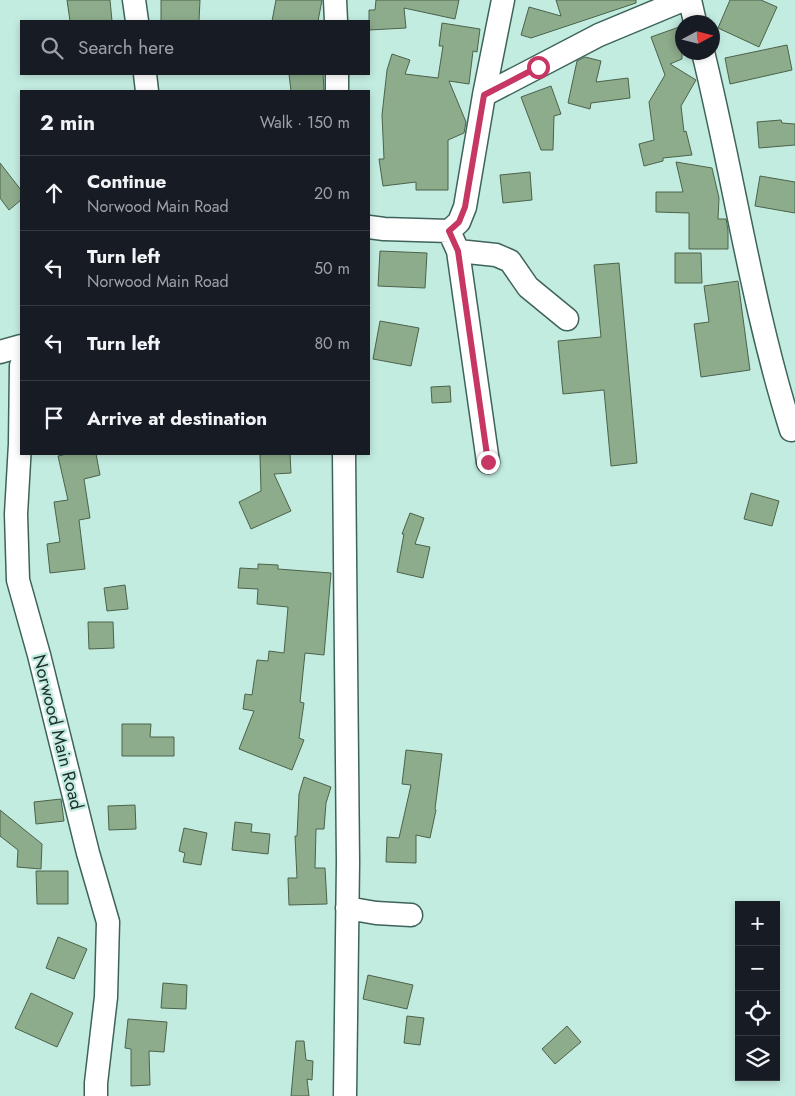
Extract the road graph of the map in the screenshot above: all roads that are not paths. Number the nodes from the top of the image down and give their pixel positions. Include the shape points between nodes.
1 (134, 0) edge
2 (335, 0) edge
3 (503, 0) edge
4 (683, 0) edge
5 (690, 0) edge
6 (693, 15) edge
7 (137, 20) edge
8 (336, 20) edge
9 (704, 60) edge
10 (145, 75) edge
11 (337, 75) edge
12 (147, 90) edge
13 (337, 90) edge
14 (484, 95) junction
15 (370, 227) edge
16 (449, 231) junction
17 (458, 251) junction
18 (567, 319) dead end
19 (20, 346) edge
20 (0, 352) edge
21 (791, 430) dead end
22 (20, 444) edge
23 (344, 455) edge
24 (488, 462) dead end
25 (347, 908) junction
26 (411, 915) dead end
27 (96, 1096) edge
28 (345, 1096) edge

1 - 7 street
2 - 8 street
3 - 14 street
4 - 14 street via 600,35
5 - 6 street
9 - 21 street via 762,328
10 - 12 street
11 - 13 street
14 - 16 street via 465,207 459,222
15 - 16 street
16 - 17 street
17 - 18 street via 496,255 510,261 528,287
17 - 24 street
19 - 20 street
22 - 27 street, Norwood Main Road via 16,514 18,580 108,922 106,997
23 - 25 street
25 - 26 street
25 - 28 street

